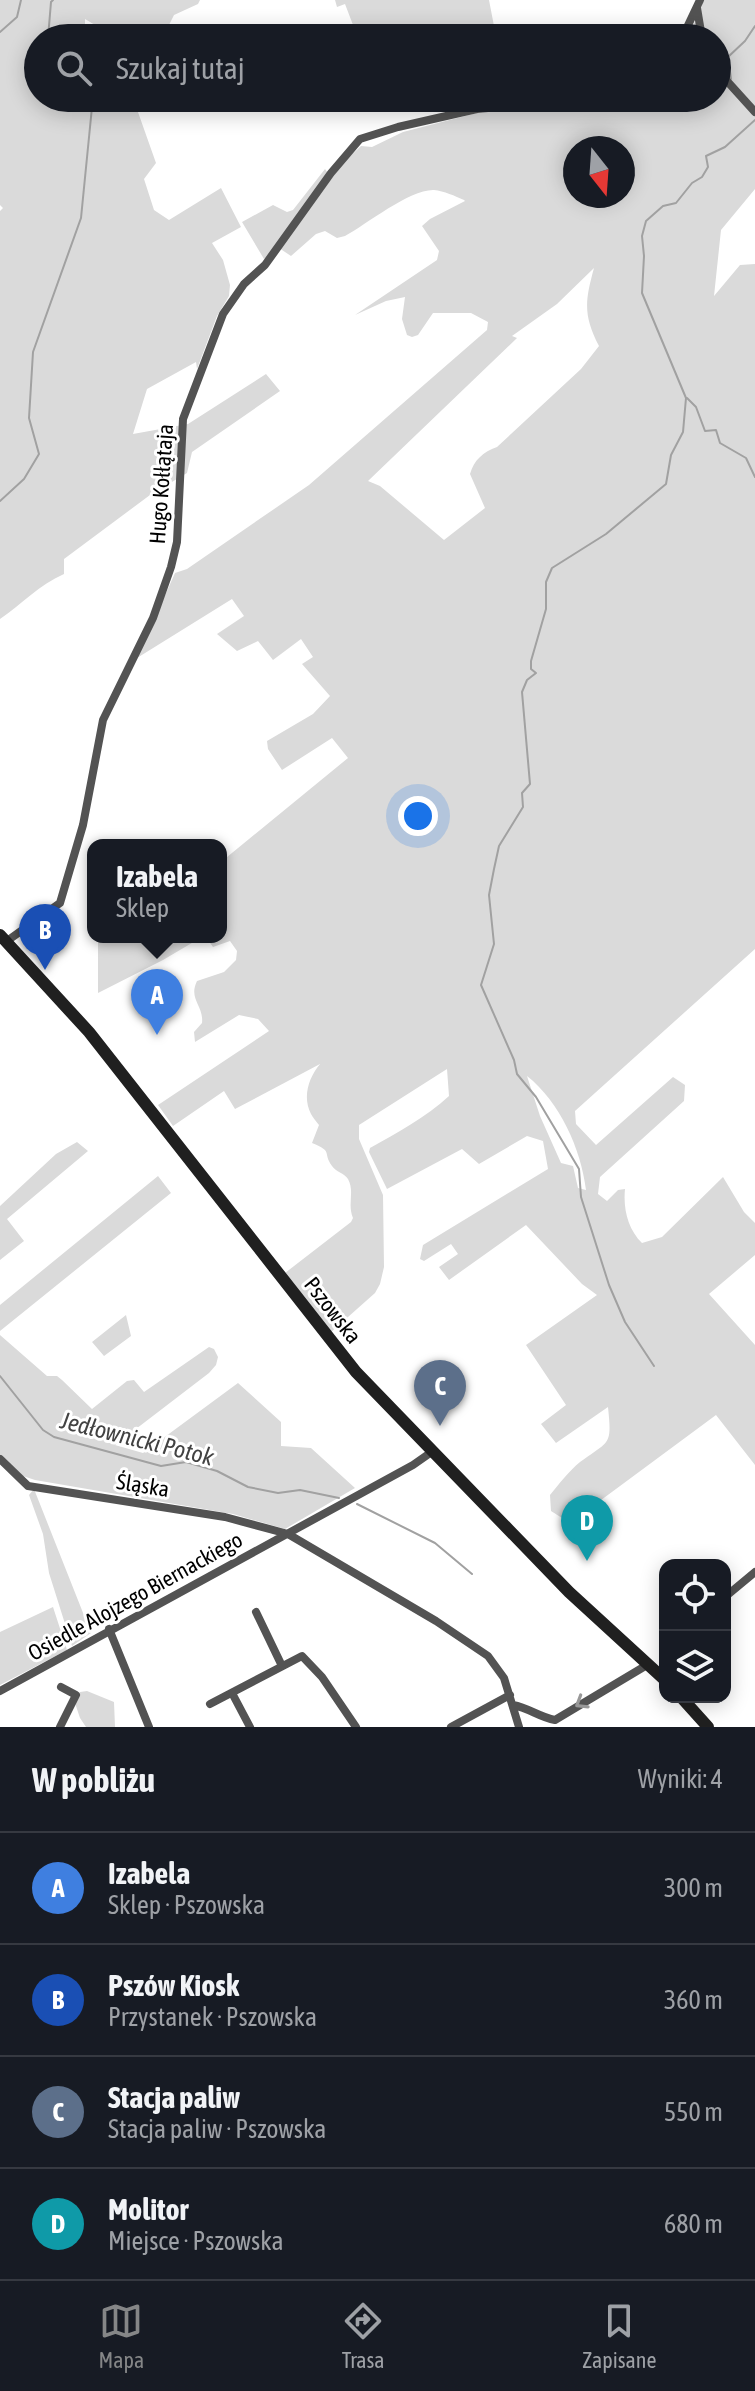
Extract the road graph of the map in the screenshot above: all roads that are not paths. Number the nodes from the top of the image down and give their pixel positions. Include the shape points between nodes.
1 (698, 4) edge
2 (689, 24) edge
3 (700, 24) edge
4 (731, 85) edge
5 (464, 112) edge
6 (755, 112) edge
7 (3, 938) edge
8 (433, 1451) junction
9 (0, 1459) edge
10 (288, 1534) junction
11 (755, 1572) edge
12 (731, 1592) edge
13 (256, 1612) dead end
14 (109, 1629) junction
15 (647, 1665) junction
16 (282, 1666) junction
17 (659, 1672) edge
18 (61, 1687) dead end
19 (0, 1691) edge
20 (232, 1693) junction
21 (512, 1700) junction
22 (686, 1703) edge
23 (210, 1704) dead end
24 (60, 1727) edge
25 (149, 1727) edge
26 (250, 1727) edge
27 (356, 1727) edge
28 (451, 1727) edge
29 (519, 1727) edge
30 (708, 1727) edge

1 - 2 street
1 - 3 street
4 - 6 street
5 - 7 street, Hugo Kołłątaja via 360,139 223,314 183,419 171,567 153,618 103,720 83,825 60,903
7 - 8 main road, Pszowska via 89,1032 356,1372
8 - 10 street
8 - 15 main road, Pszowska
9 - 10 street, Śląska via 28,1486 225,1517
10 - 14 street, Osiedle Alojzego Biernackiego
10 - 21 street, Śląska via 488,1656
11 - 12 street
13 - 16 street
14 - 19 street, Osiedle Alojzego Biernackiego
14 - 25 street
15 - 17 main road, Pszowska
15 -> 21 street via 555,1720
16 - 20 street
16 - 27 street via 302,1656
18 - 24 street, Osiedle Alojzego Biernackiego via 76,1695
20 - 23 street
20 - 26 street
21 - 28 street
21 - 29 street, Śląska
22 - 30 main road

